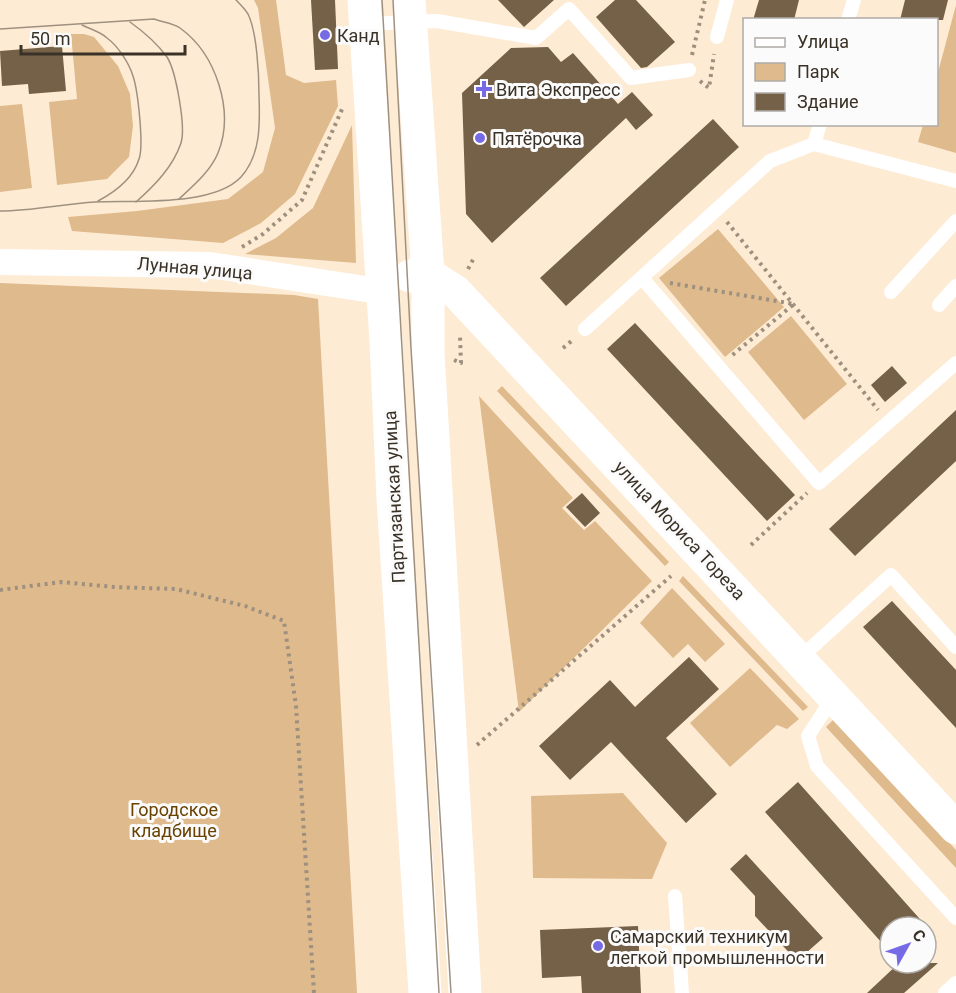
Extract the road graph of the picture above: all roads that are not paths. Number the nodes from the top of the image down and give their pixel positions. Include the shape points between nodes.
1 (727, 0) edge
2 (854, 0) edge
3 (409, 11) edge
4 (365, 12) edge
5 (849, 18) edge
6 (717, 37) road end
7 (689, 70) road end
8 (819, 126) edge
9 (814, 144) junction
10 (956, 181) edge
11 (956, 221) edge
12 (0, 262) edge
13 (428, 274) junction
14 (382, 278) junction
15 (642, 278) junction
16 (956, 286) edge
17 (891, 292) dead end
18 (939, 305) dead end
19 (585, 330) dead end
20 (956, 363) edge
21 (956, 647) edge
22 (799, 659) junction
23 (834, 696) junction
24 (956, 828) edge
25 (675, 896) dead end
26 (956, 918) edge
27 (956, 983) edge
28 (424, 993) edge
29 (465, 993) edge
30 (682, 993) edge
31 (945, 993) edge

1 - 6 lane
2 - 5 lane
3 - 4 lane
3 - 7 lane via 436,21 536,38 569,9 631,78
3 - 13 street
4 - 14 street, Партизанская улица
8 - 9 lane
9 - 10 lane
9 - 15 lane via 770,161
11 - 17 lane
12 - 14 street, Лунная улица via 210,265 372,290
13 - 14 street
13 - 22 street, улица Мориса Тореза via 456,292
13 - 29 street via 428,352
14 - 28 street, Партизанская улица
15 - 19 lane
15 - 20 lane via 819,483
16 - 18 lane
21 - 22 lane via 891,575
22 - 23 street, улица Мориса Тореза
23 - 24 street, улица Мориса Тореза
23 - 26 lane via 808,736 817,766
25 - 30 lane
27 - 31 lane

